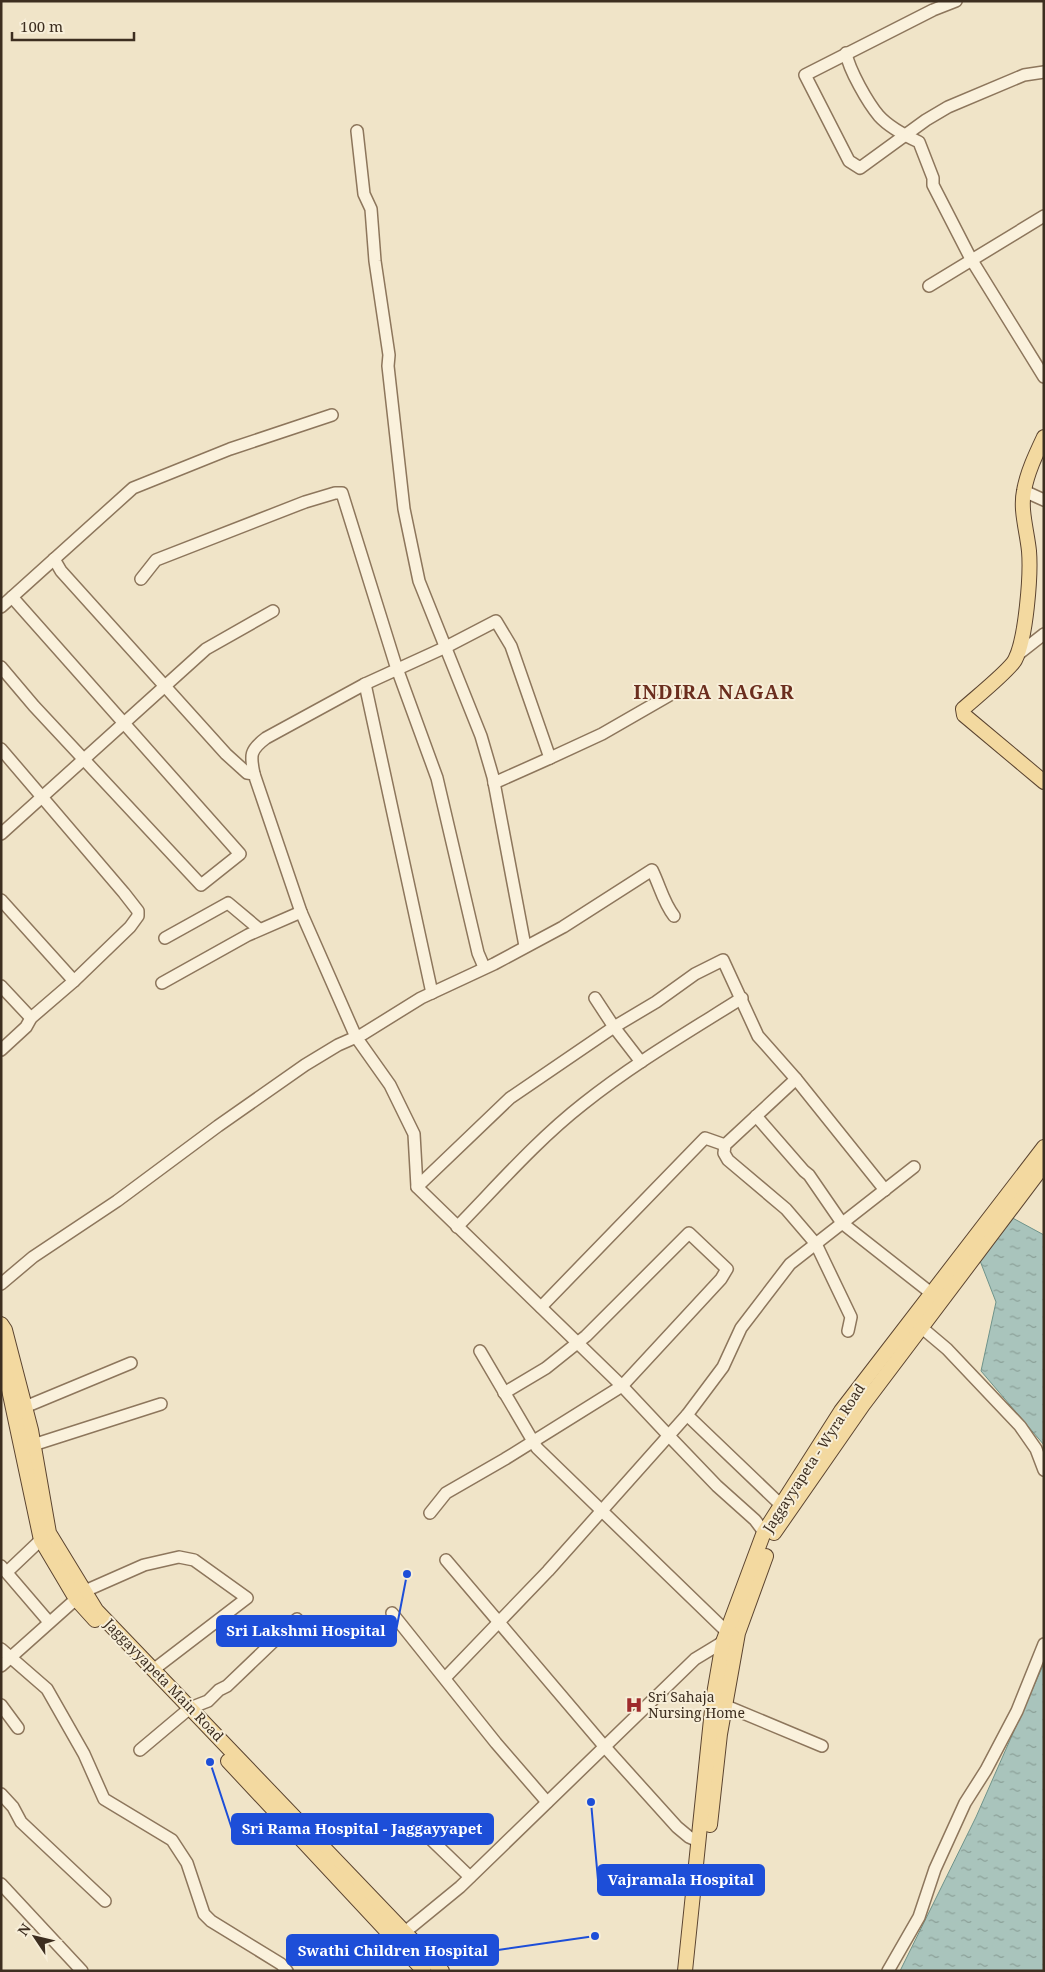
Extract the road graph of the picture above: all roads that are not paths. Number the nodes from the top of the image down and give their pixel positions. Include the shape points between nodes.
1 (956, 1) edge
2 (846, 53) junction
3 (1044, 72) edge
4 (357, 130) dead end
5 (906, 135) junction
6 (1044, 216) edge
7 (971, 259) junction
8 (929, 286) dead end
9 (1044, 377) edge
10 (332, 415) dead end
11 (1043, 443) edge
12 (1024, 491) junction
13 (1044, 500) edge
14 (54, 559) junction
15 (142, 579) dead end
16 (12, 597) junction
17 (1, 607) edge
18 (273, 611) dead end
19 (1044, 634) edge
20 (446, 647) junction
21 (1016, 656) junction
22 (1, 667) edge
23 (398, 670) junction
24 (365, 684) junction
25 (164, 686) junction
26 (675, 692) dead end
27 (125, 723) junction
28 (1, 749) edge
29 (550, 758) junction
30 (84, 760) junction
31 (254, 774) junction
32 (1044, 782) edge
33 (494, 783) junction
34 (44, 797) junction
35 (1, 834) edge
36 (1, 900) edge
37 (301, 912) junction
38 (674, 916) dead end
39 (259, 929) junction
40 (165, 938) dead end
41 (525, 946) junction
42 (484, 967) junction
43 (74, 981) junction
44 (162, 984) dead end
45 (1, 986) edge
46 (432, 993) junction
47 (595, 998) dead end
48 (742, 998) junction
49 (31, 1018) junction
50 (614, 1026) junction
51 (356, 1037) junction
52 (1, 1050) edge
53 (641, 1062) junction
54 (796, 1079) junction
55 (756, 1116) junction
56 (725, 1145) junction
57 (1044, 1147) edge
58 (1044, 1165) edge
59 (914, 1167) dead end
60 (417, 1186) junction
61 (885, 1190) junction
62 (842, 1223) junction
63 (457, 1227) junction
64 (816, 1244) junction
65 (1, 1284) edge
66 (931, 1294) junction
67 (541, 1307) junction
68 (916, 1323) junction
69 (1, 1324) edge
70 (848, 1331) dead end
71 (578, 1343) junction
72 (3, 1346) edge
73 (480, 1351) dead end
74 (131, 1363) dead end
75 (622, 1386) junction
76 (504, 1393) junction
77 (162, 1404) dead end
78 (25, 1407) junction
79 (687, 1415) junction
80 (669, 1436) junction
81 (532, 1441) junction
82 (33, 1445) junction
83 (1044, 1470) edge
84 (781, 1505) junction
85 (602, 1511) junction
86 (430, 1513) dead end
87 (764, 1532) junction
88 (45, 1536) junction
89 (446, 1560) dead end
90 (4, 1569) edge
91 (80, 1595) junction
92 (392, 1613) dead end
93 (297, 1619) dead end
94 (49, 1622) junction
95 (498, 1622) junction
96 (725, 1637) junction
97 (1044, 1644) edge
98 (1, 1649) edge
99 (6, 1662) edge
100 (153, 1670) junction
101 (445, 1678) junction
102 (719, 1703) junction
103 (1, 1705) edge
104 (187, 1711) junction
105 (18, 1728) dead end
106 (604, 1746) junction
107 (822, 1746) dead end
108 (140, 1750) dead end
109 (1, 1794) edge
110 (547, 1802) junction
111 (414, 1823) dead end
112 (698, 1841) junction
113 (470, 1877) junction
114 (1, 1884) edge
115 (105, 1901) dead end
116 (405, 1932) junction
117 (82, 1971) edge
118 (287, 1971) edge
119 (424, 1971) edge
120 (442, 1971) edge
121 (685, 1971) edge
122 (692, 1971) edge
123 (888, 1971) edge

1 - 2 street
2 - 5 street via 865,95 880,117
2 - 5 street via 805,75 849,160 860,168
3 - 5 street via 1024,75 948,107
4 - 20 street via 364,194 371,209 404,509 419,581
5 - 7 street via 919,142 933,185
6 - 7 street
7 - 8 street
7 - 9 street
10 - 14 street via 230,449 133,488
11 - 12 main road
12 - 13 street
12 - 21 main road via 1029,590
14 - 16 street
14 - 25 street via 61,571
15 - 23 street via 156,560 305,502 342,494
16 - 17 street
16 - 27 street
18 - 25 street via 206,649
19 - 21 street
20 - 23 street
20 - 29 street via 496,621 511,646
20 - 33 street
21 - 32 main road via 1010,667 962,712
22 - 30 street
23 - 24 street
23 - 42 street via 437,778
24 - 31 street via 256,745 251,754
24 - 46 street
25 - 27 street
25 - 31 street via 226,754 247,773
26 - 29 street via 602,734
27 - 30 street
27 - 30 street via 240,854 201,885
28 - 34 street
29 - 33 street
30 - 34 street
31 - 37 street
33 - 41 street
34 - 35 street
34 - 43 street via 138,912 130,927
36 - 43 street
37 - 39 street
37 - 51 street
38 - 41 street via 665,904 652,870 563,927
39 - 40 street via 228,903
39 - 44 street
41 - 42 street
42 - 46 street
43 - 49 street
45 - 49 street
46 - 51 street
47 - 50 street
48 - 50 street via 723,960 695,974
48 - 53 street
48 - 54 street via 758,1036
49 - 52 street
50 - 53 street
50 - 60 street via 510,1098
51 - 60 street via 390,1085 414,1134
51 - 65 street via 304,1065 33,1257
53 - 63 street via 552,1130
54 - 55 street
54 - 61 street
55 - 56 street
55 - 62 street via 809,1175
56 - 64 street via 724,1153 728,1160 786,1209
56 - 67 street via 705,1138
57 - 66 main road, Jaggayyapeta - Wyra Road
58 - 68 main road
59 - 61 street
60 - 63 street
61 - 62 street
62 - 64 street
62 - 66 street
63 - 67 street
64 - 70 street via 851,1317
64 - 79 street via 790,1264 774,1284 741,1328 723,1366
66 - 68 main road, Jaggayyapeta - Wyra Road
67 - 71 street
68 - 83 street via 947,1349 1020,1426 1036,1449
68 - 84 main road, Jaggayyapeta - Wyra Road via 841,1411
68 - 102 main road via 773,1535 738,1633
69 - 72 main road
71 - 75 street
71 - 75 street via 689,1233 727,1269
71 - 76 street via 546,1368
72 - 78 main road
72 - 88 main road
73 - 76 street
74 - 78 street
75 - 80 street
75 - 81 street
76 - 81 street
77 - 82 street
78 - 82 main road
79 - 80 street
79 - 84 street
80 - 85 street
80 - 87 street
81 - 85 street
81 - 86 street via 446,1493
82 - 88 main road
84 - 87 main road, Jaggayyapeta - Wyra Road
85 - 95 street
85 - 96 street
87 - 96 main road, Jaggayyapeta - Wyra Road
88 - 90 street
88 - 91 main road
89 - 95 street
90 - 94 street
91 - 94 street
91 - 100 main road, Jaggayyapeta Main Road
91 - 100 street via 144,1565 180,1557 194,1560 247,1598
91 - 104 main road
92 - 101 street
93 - 104 street via 228,1686
94 - 99 street
95 - 101 street
95 - 106 street
96 - 102 main road, Jaggayyapeta - Wyra Road
96 - 106 street via 695,1659
97 - 123 street via 1017,1711 965,1803 935,1869 919,1917
98 - 99 street
99 - 118 street via 47,1689 84,1754 104,1798 172,1840 187,1863 204,1914
100 - 104 main road, Jaggayyapeta Main Road
101 - 110 street
102 - 107 street
102 - 112 main road, Jaggayyapeta - Wyra Road
102 - 122 main road
103 - 105 street
104 - 108 street
104 - 116 main road, Jaggayyapeta Main Road
104 - 119 main road
106 - 110 street
106 - 112 street via 677,1827
109 - 115 street via 21,1822
110 - 113 street
111 - 113 street
112 - 121 main road, Jaggayyapeta - Wyra Road
113 - 116 street
114 - 117 street
116 - 120 main road, Jaggayyapeta Main Road

